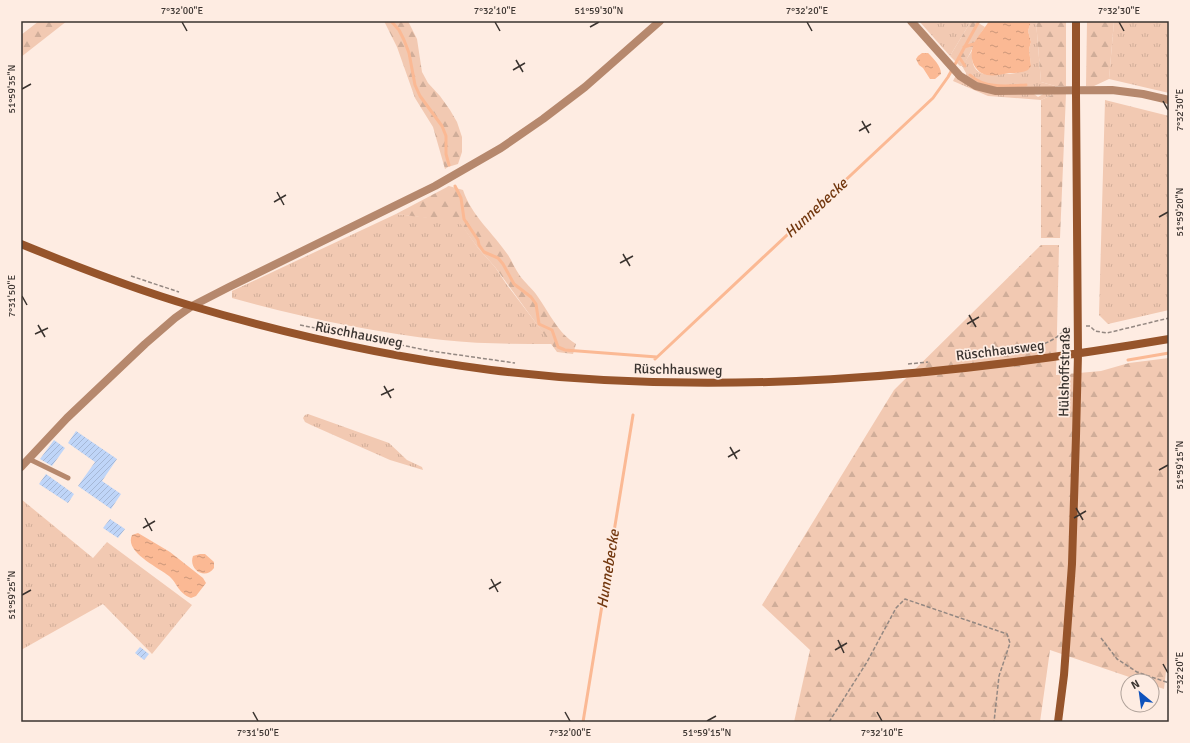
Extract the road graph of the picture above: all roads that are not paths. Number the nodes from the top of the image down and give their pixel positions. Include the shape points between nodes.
1 (660, 21) edge
2 (911, 21) edge
3 (1076, 21) edge
4 (1169, 100) edge
5 (21, 244) edge
6 (192, 306) junction
7 (1169, 339) edge
8 (1078, 354) junction
9 (28, 459) junction
10 (21, 467) edge
11 (68, 478) dead end
12 (1058, 722) edge

1 - 6 street via 585,87 494,152 434,186
2 - 4 street via 960,76 976,86 996,91 1112,90
3 - 8 main road, Hülshoffstraße
5 - 6 main road, Rüschhausweg via 69,264
6 - 8 main road, Rüschhausweg via 324,341 387,353 491,370 629,381 706,383 830,379
6 - 9 street via 145,344
7 - 8 main road, Rüschhausweg
8 - 12 main road, Hülshoffstraße via 1072,564
9 - 10 street
9 - 11 lane

